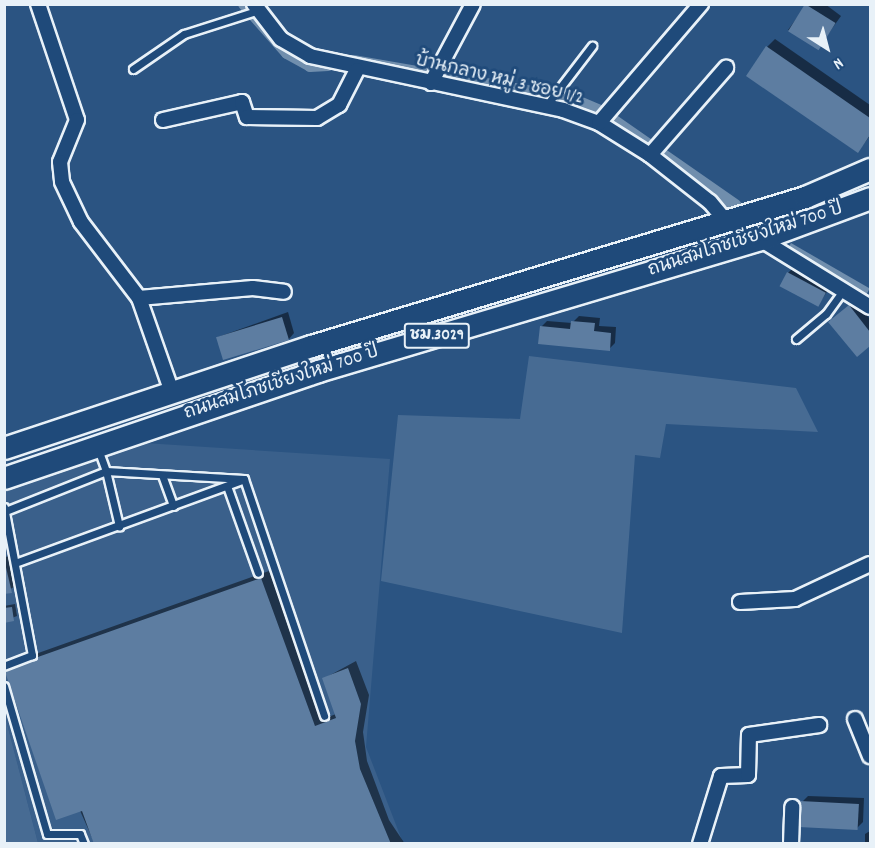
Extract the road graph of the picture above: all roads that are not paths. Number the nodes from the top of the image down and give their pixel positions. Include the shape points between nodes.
1 (38, 4) edge
2 (473, 4) edge
3 (701, 4) edge
4 (255, 9) edge
5 (592, 46) dead end
6 (726, 68) dead end
7 (133, 69) dead end
8 (357, 70) junction
9 (430, 83) junction
10 (545, 106) junction
11 (163, 120) dead end
12 (599, 123) junction
13 (650, 155) junction
14 (870, 169) edge
15 (870, 198) edge
16 (726, 221) junction
17 (760, 239) junction
18 (843, 291) junction
19 (284, 292) dead end
20 (140, 298) junction
21 (870, 307) edge
22 (796, 339) dead end
23 (172, 392) junction
24 (96, 446) junction
25 (4, 448) edge
26 (106, 471) junction
27 (162, 476) junction
28 (4, 478) edge
29 (244, 479) junction
30 (227, 486) junction
31 (173, 506) junction
32 (6, 509) edge
33 (119, 526) junction
34 (15, 563) junction
35 (870, 564) edge
36 (258, 573) dead end
37 (740, 602) dead end
38 (4, 666) edge
39 (4, 686) edge
40 (324, 716) dead end
41 (855, 719) dead end
42 (819, 725) dead end
43 (870, 756) edge
44 (792, 807) dead end
45 (84, 843) edge
46 (700, 843) edge
47 (791, 843) edge

1 - 20 street via 77,120 60,162 62,182 86,231
2 - 9 street
3 - 12 street
4 - 7 lane via 184,34
4 - 8 street, บ้านกลาง หมู่ 3 ซอย 1/2 via 281,39 310,57
5 - 10 lane
6 - 13 street
8 - 9 street, บ้านกลาง หมู่ 3 ซอย 1/2
8 - 11 street via 339,105 317,118 247,117 242,102
9 - 10 street, บ้านกลาง หมู่ 3 ซอย 1/2
10 - 12 street, บ้านกลาง หมู่ 3 ซอย 1/2
12 - 13 street, บ้านกลาง หมู่ 3 ซอย 1/2
13 - 16 street, บ้านกลาง หมู่ 3 ซอย 1/2 via 710,201
14 - 16 main road, ถนนสมโภชเชียงใหม่ 700 ปี / ชม.3029
15 - 17 main road, ถนนสมโภชเชียงใหม่ 700 ปี / ชม.3029
16 - 23 main road, ถนนสมโภชเชียงใหม่ 700 ปี / ชม.3029
17 - 18 street
17 - 24 main road, ถนนสมโภชเชียงใหม่ 700 ปี / ชม.3029 via 318,371
18 - 21 street
18 - 22 lane via 826,314
19 - 20 street via 253,288
20 - 23 street
23 - 25 main road, ถนนสมโภชเชียงใหม่ 700 ปี / ชม.3029
24 - 26 lane
24 - 28 main road, ถนนสมโภชเชียงใหม่ 700 ปี / ชม.3029
26 - 27 lane
26 - 32 lane
26 - 33 lane
27 - 29 lane
27 - 31 lane
29 - 30 lane
29 - 40 lane
30 - 31 lane
30 - 36 lane
31 - 33 lane
32 - 34 lane
33 - 34 lane
34 - 38 lane via 32,655
35 - 37 street via 795,599
39 - 45 lane via 47,834 80,834
41 - 43 street
42 - 46 street via 749,735 748,775 721,776
44 - 47 street

